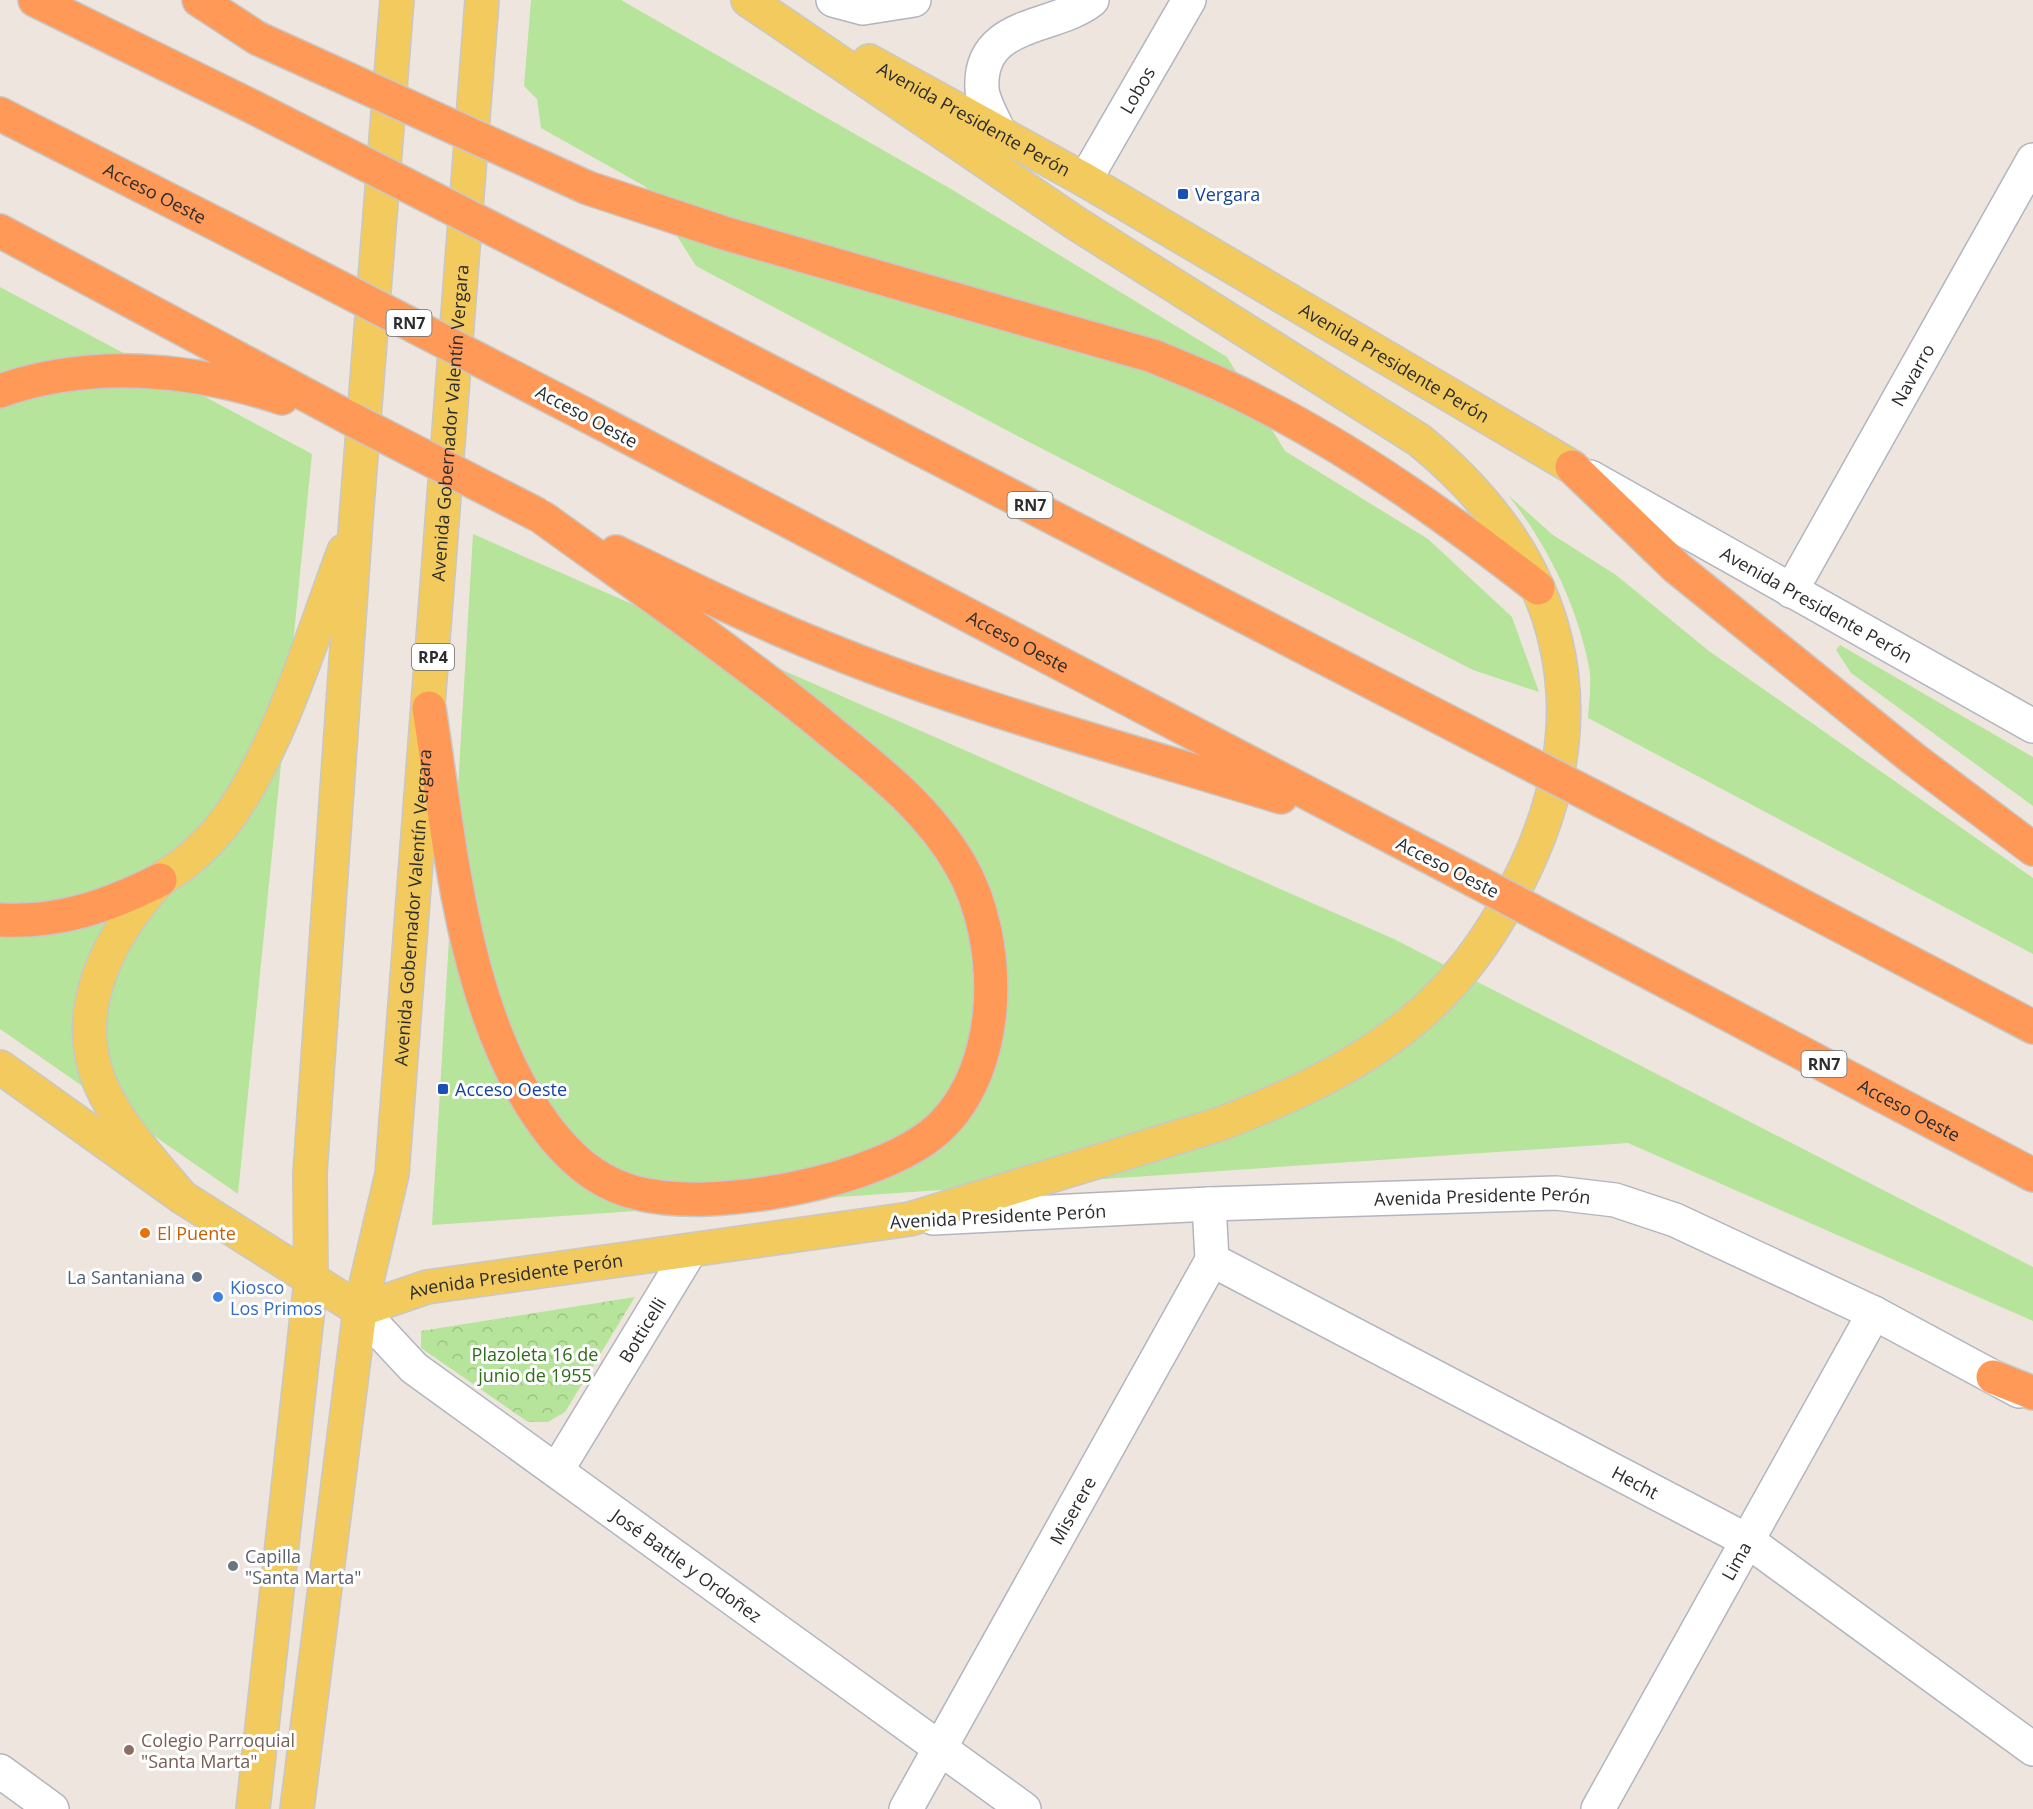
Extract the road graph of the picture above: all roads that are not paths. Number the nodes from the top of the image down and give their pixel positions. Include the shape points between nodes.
1 (35, 0) edge
2 (199, 0) edge
3 (397, 0) edge
4 (482, 0) edge
5 (748, 0) edge
6 (757, 0) edge
7 (833, 0) edge
8 (914, 0) edge
9 (1092, 0) edge
10 (1189, 0) edge
11 (0, 114) edge
12 (999, 132) junction
13 (2033, 160) edge
14 (1085, 180) junction
15 (0, 231) edge
16 (0, 391) edge
17 (353, 420) junction
18 (1572, 467) junction
19 (541, 517) junction
20 (356, 519) junction
21 (1538, 588) junction
22 (1791, 591) junction
23 (429, 708) junction
24 (2033, 726) edge
25 (1357, 821) junction
26 (2033, 849) edge
27 (160, 880) junction
28 (0, 920) edge
29 (2033, 1027) edge
30 (0, 1067) edge
31 (2033, 1175) edge
32 (182, 1197) junction
33 (1209, 1204) junction
34 (910, 1219) junction
35 (690, 1251) junction
36 (1212, 1260) junction
37 (312, 1280) junction
38 (360, 1310) junction
39 (1874, 1313) junction
40 (1993, 1377) junction
41 (2033, 1393) edge
42 (2033, 1399) edge
43 (557, 1470) junction
44 (1748, 1540) junction
45 (941, 1748) junction
46 (2033, 1749) edge
47 (0, 1772) edge
48 (52, 1809) edge
49 (253, 1809) edge
50 (297, 1809) edge
51 (906, 1809) edge
52 (1024, 1809) edge
53 (1598, 1809) edge

1 - 29 highway, RN7, bridge via 591,279
2 - 21 highway, bridge via 257,38 588,188 735,237 1153,356 1202,377 1342,449 1466,531
3 - 20 main road
4 - 23 main road, Avenida Gobernador Valentín Vergara / RP4
5 - 21 main road via 1077,224 1419,440 1455,471 1495,515
6 - 12 main road, Avenida Presidente Perón
7 - 8 street via 863,8
9 - 12 street via 1079,11 1012,32 986,59 982,90
10 - 14 street, Lobos
11 - 25 highway, Acceso Oeste / RN7, bridge via 584,414
12 - 14 main road, Avenida Presidente Perón
13 - 22 street, Navarro
14 - 18 main road, Avenida Presidente Perón
15 - 17 highway
16 - 17 highway via 87,373 127,370 200,376
17 - 19 highway, bridge
18 - 22 street, Avenida Presidente Perón
18 - 26 highway via 1677,568 1915,760
19 - 23 highway via 783,692 909,799 961,866 973,893 988,948 991,976 988,1026 981,1053 964,1096 952,1113 921,1142 875,1166 821,1181 737,1196 661,1198 617,1187 586,1170 536,1113 509,1065 488,1010 462,912
19 - 25 highway via 758,619 875,668
20 - 27 main road via 284,710 248,786 205,846
20 - 37 main road via 310,1173
21 - 34 main road via 1558,645 1563,687 1563,742 1554,793 1539,839 1510,899 1451,985 1413,1021 1370,1053 1268,1106
22 - 24 street, Avenida Presidente Perón
23 - 38 main road, Avenida Gobernador Valentín Vergara / RP4 via 392,1174
25 - 31 highway, Acceso Oeste / RN7, bridge
27 - 28 highway via 99,908 73,915 49,920
27 - 32 main road via 104,959 92,992 91,1046 100,1083 110,1102 141,1148
30 - 32 main road
32 - 37 main road
33 - 34 street, Avenida Presidente Perón
33 - 36 street
33 - 39 street, Avenida Presidente Perón via 1556,1193 1615,1200 1675,1220
34 - 35 main road, Avenida Presidente Perón
35 - 38 main road, Avenida Presidente Perón via 427,1287
35 - 43 street, Botticelli
36 - 44 street, Hecht
36 - 45 street, Miserere
37 - 38 main road
37 - 49 main road
38 - 43 street, José Battle y Ordoñez via 414,1368
38 - 50 main road, Avenida Gobernador Valentín Vergara / RP4
39 - 40 street, Avenida Presidente Perón
39 - 44 street, Lima
40 - 41 highway
40 - 42 street, Avenida Presidente Perón
43 - 45 street, José Battle y Ordoñez
44 - 46 street, Hecht
44 - 53 street, Lima
45 - 51 street, Miserere
45 - 52 street, José Battle y Ordoñez
47 - 48 street

